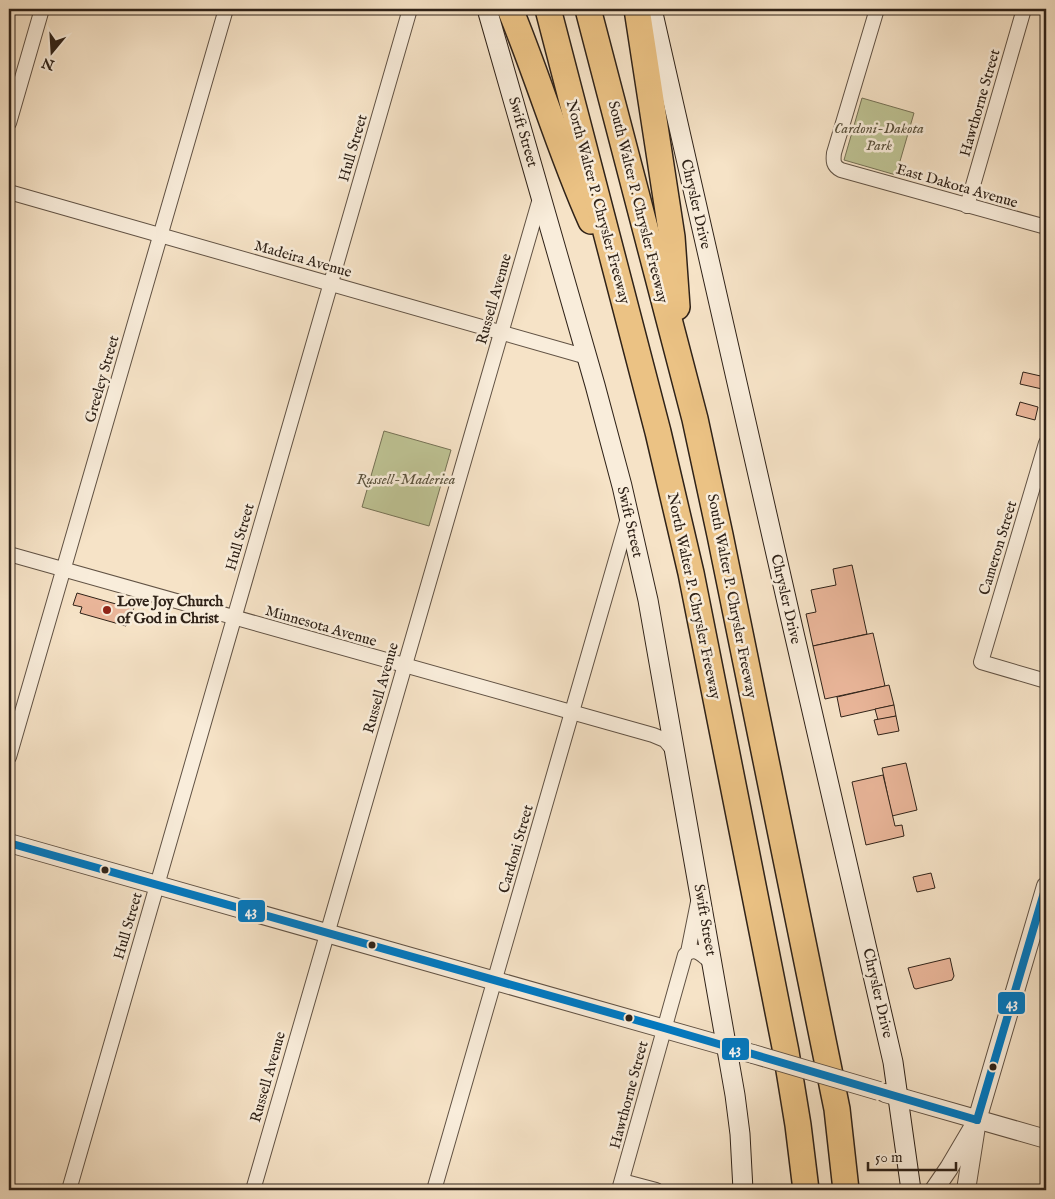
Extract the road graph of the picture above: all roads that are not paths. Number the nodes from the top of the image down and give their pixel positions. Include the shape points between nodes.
1 (42, 9) edge
2 (226, 9) edge
3 (410, 9) edge
4 (487, 9) edge
5 (510, 9) edge
6 (548, 9) edge
7 (588, 9) edge
8 (637, 9) edge
9 (652, 9) edge
10 (877, 9) edge
11 (1024, 9) edge
12 (9, 123) edge
13 (9, 192) edge
14 (541, 195) junction
15 (967, 206) junction
16 (1046, 227) edge
17 (160, 235) junction
18 (331, 283) junction
19 (619, 285) junction
20 (501, 332) junction
21 (587, 357) junction
22 (681, 367) junction
23 (1046, 443) edge
24 (629, 517) junction
25 (9, 554) edge
26 (64, 570) junction
27 (234, 618) junction
28 (405, 666) junction
29 (1046, 682) edge
30 (572, 713) junction
31 (662, 735) junction
32 (9, 757) edge
33 (9, 843) edge
34 (157, 885) junction
35 (1046, 886) edge
36 (700, 892) junction
37 (327, 933) junction
38 (688, 952) junction
39 (713, 964) junction
40 (495, 980) junction
41 (664, 1028) junction
42 (727, 1046) junction
43 (899, 1097) junction
44 (977, 1120) junction
45 (1046, 1139) edge
46 (620, 1186) edge
47 (941, 1188) edge
48 (68, 1190) edge
49 (253, 1190) edge
50 (434, 1190) edge
51 (656, 1190) edge
52 (743, 1190) edge
53 (806, 1190) edge
54 (846, 1190) edge
55 (911, 1190) edge
56 (966, 1190) edge

1 - 12 street
2 - 17 street, Greeley Street
3 - 18 street, Hull Street
4 - 14 main road, Swift Street
5 - 19 highway via 575,187
6 - 19 highway, North Walter P. Chrysler Freeway
7 - 22 highway, South Walter P. Chrysler Freeway
8 - 22 highway via 672,237
9 - 43 main road, Chrysler Drive via 894,1062
10 - 15 street, East Dakota Avenue via 833,162 841,170
11 - 15 street, Hawthorne Street
13 - 17 street, Madeira Avenue
14 - 20 street, Russell Avenue
14 - 21 main road, Swift Street
15 - 16 street, East Dakota Avenue
17 - 18 street, Madeira Avenue
17 - 26 street, Greeley Street
18 - 20 street, Madeira Avenue
18 - 27 street, Hull Street
19 - 53 highway, North Walter P. Chrysler Freeway via 691,573 786,1052
20 - 21 street, Madeira Avenue
20 - 28 street, Russell Avenue
21 - 24 main road, Swift Street
22 - 54 highway, South Walter P. Chrysler Freeway via 720,535 820,1020 837,1110
23 - 29 street, Cameron Street via 981,662
24 - 30 street, Cardoni Street
24 - 31 main road, Swift Street via 648,600
25 - 26 street, Minnesota Avenue
26 - 27 street, Minnesota Avenue
26 - 32 street, Greeley Street
27 - 28 street, Minnesota Avenue
27 - 34 street, Hull Street
28 - 30 street, Minnesota Avenue
28 - 37 street, Russell Avenue
30 - 31 street, Minnesota Avenue
30 - 40 street, Cardoni Street
31 - 36 main road, Swift Street via 676,754
33 - 34 street
34 - 37 street
34 - 48 street, Hull Street
35 - 44 street
36 - 38 street, Hawthorne Street
36 - 39 main road, Swift Street
37 - 40 street
37 - 49 street, Russell Avenue
38 - 39 street via 695,951
38 - 41 street, Hawthorne Street
39 - 42 main road, Swift Street
40 - 41 street
40 - 50 street, Cardoni Street
41 - 42 street
41 - 46 street, Hawthorne Street
42 - 43 street, bridge
42 - 52 main road via 740,1134
43 - 44 street
43 - 55 main road, Chrysler Drive
44 - 45 street
44 - 47 street
44 - 56 street
46 - 51 street

